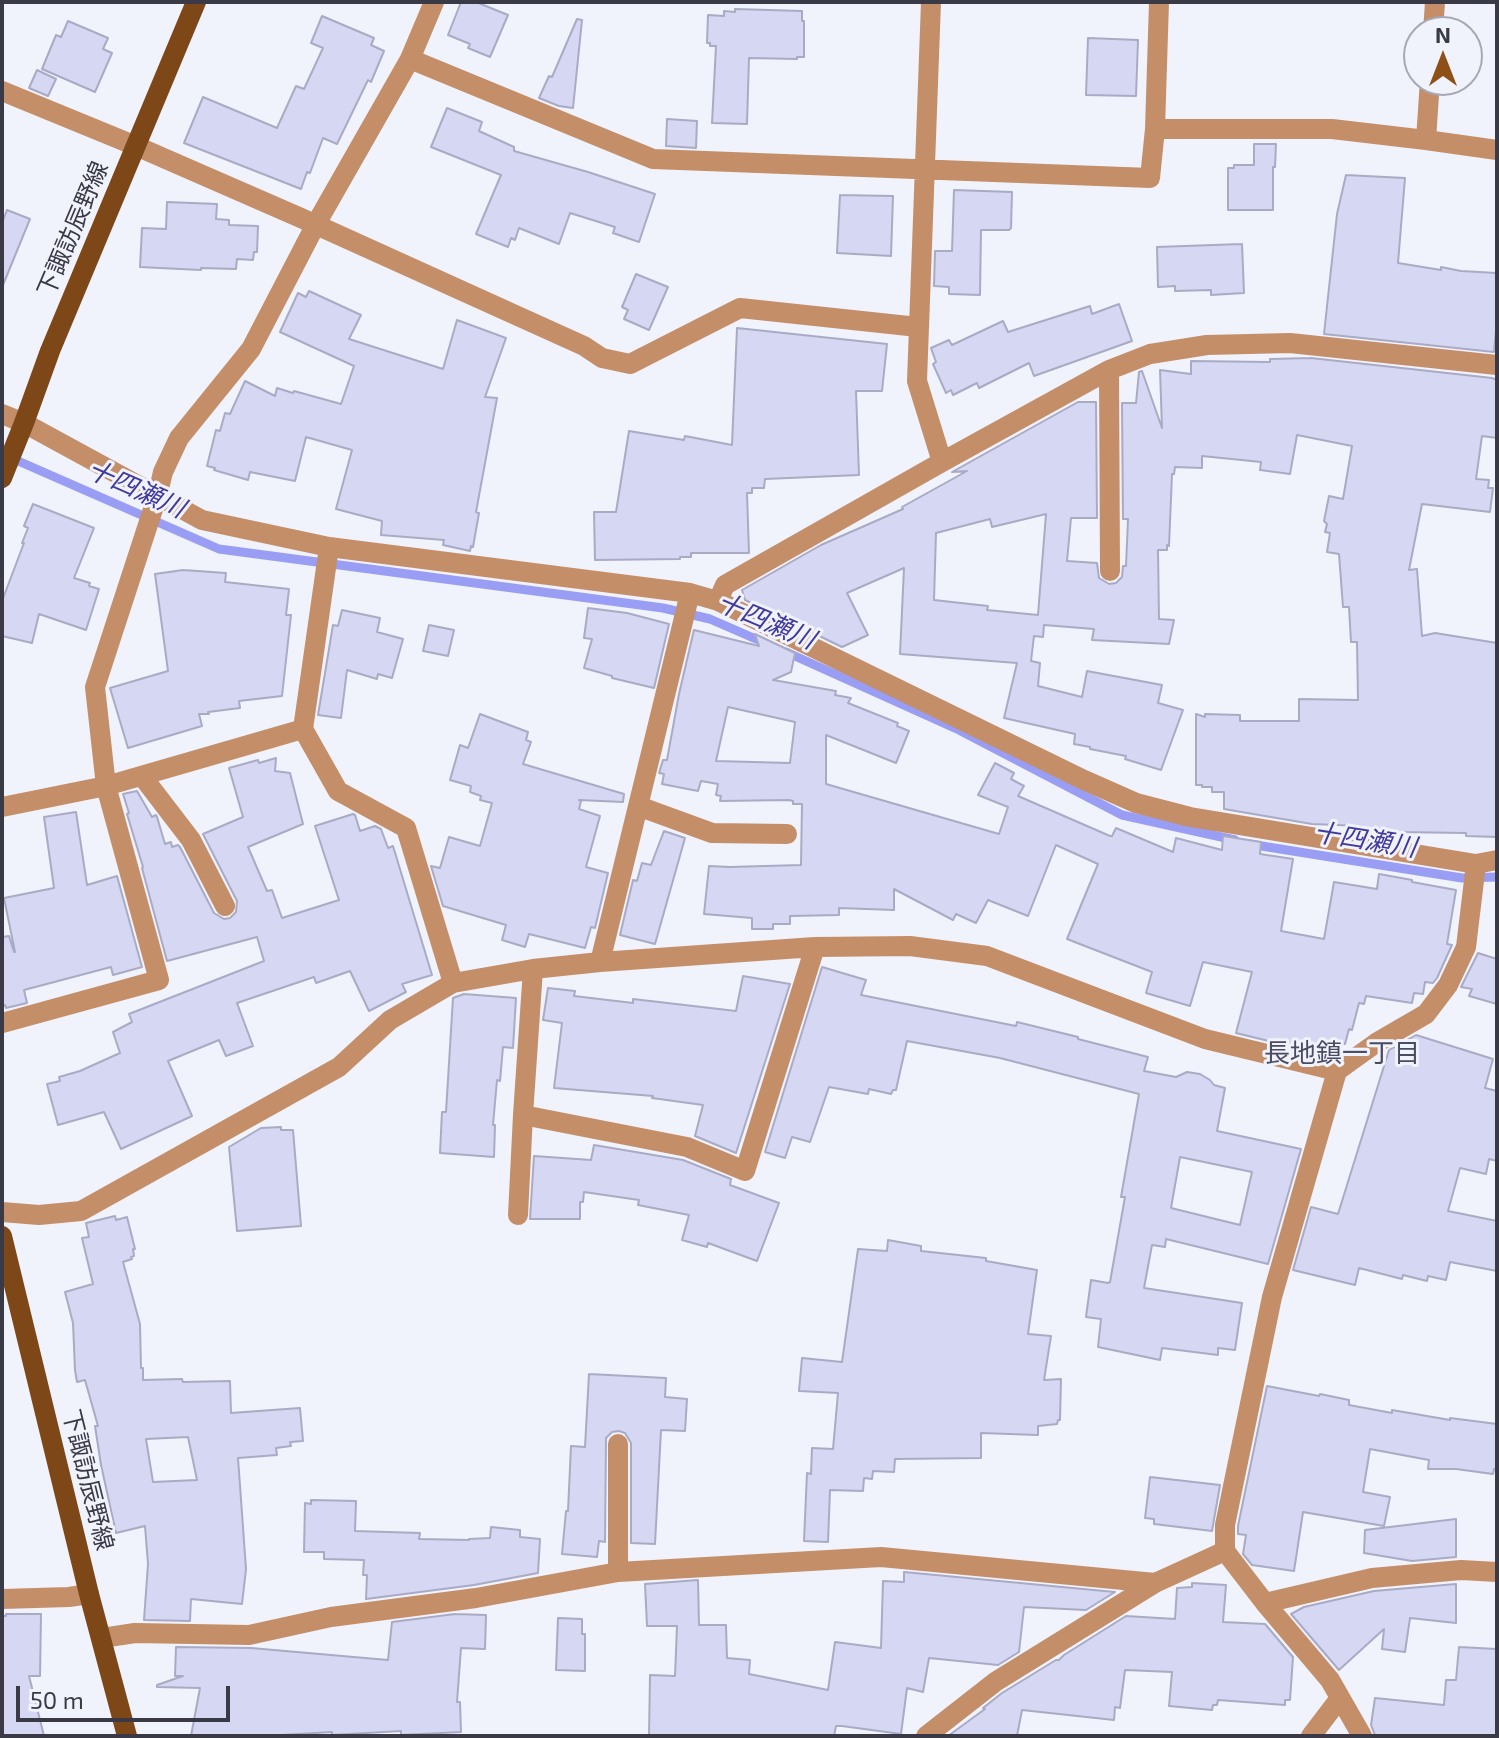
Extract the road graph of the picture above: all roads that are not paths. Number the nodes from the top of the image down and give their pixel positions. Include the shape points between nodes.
1 (196, 2) edge
2 (434, 2) edge
3 (931, 2) edge
4 (1159, 2) edge
5 (410, 59) junction
6 (2, 91) edge
7 (1429, 96) edge
8 (1155, 129) junction
9 (1426, 140) junction
10 (136, 146) junction
11 (1497, 150) edge
12 (925, 171) junction
13 (316, 224) junction
14 (918, 327) junction
15 (1497, 365) edge
16 (1109, 370) junction
17 (2, 414) edge
18 (24, 423) junction
19 (942, 462) junction
20 (2, 478) edge
21 (157, 497) junction
22 (329, 547) junction
23 (1110, 571) dead end
24 (690, 593) junction
25 (718, 601) junction
26 (303, 729) junction
27 (142, 776) junction
28 (106, 786) junction
29 (638, 806) junction
30 (2, 807) edge
31 (787, 834) dead end
32 (1487, 862) edge
33 (225, 906) dead end
34 (815, 947) junction
35 (600, 962) junction
36 (533, 969) junction
37 (453, 983) junction
38 (2, 1023) edge
39 (1337, 1071) junction
40 (523, 1115) junction
41 (2, 1212) edge
42 (518, 1215) dead end
43 (2, 1236) edge
44 (618, 1444) dead end
45 (1225, 1551) junction
46 (618, 1572) junction
47 (1497, 1572) edge
48 (1155, 1583) junction
49 (89, 1594) junction
50 (2, 1599) edge
51 (1265, 1603) junction
52 (102, 1638) junction
53 (1340, 1698) junction
54 (127, 1736) edge
55 (926, 1736) edge
56 (1311, 1736) edge
57 (1362, 1736) edge

1 - 10 main road, 下諏訪辰野線
2 - 5 street
3 - 12 street
4 - 8 street
5 - 12 street via 653,159
5 - 13 street
6 - 10 street
7 - 9 street
8 - 9 street via 1332,129
8 - 12 street via 1150,178
9 - 11 street
10 - 13 street
10 - 18 main road, 下諏訪辰野線
12 - 14 street
13 - 14 street via 602,358 630,364 740,308
13 - 21 street via 251,349 179,438
14 - 19 street via 917,381
15 - 16 street via 1290,343 1207,345 1150,354
16 - 19 street
16 - 23 street
17 - 18 street
18 - 20 main road, 下諏訪辰野線
18 - 21 street
19 - 25 street via 725,585
21 - 22 street via 202,520
21 - 28 street via 95,687
22 - 24 street
22 - 26 street
24 - 25 street
24 - 29 street
25 - 32 street via 1136,803 1190,817
26 - 27 street
26 - 37 street via 338,791 406,828
27 - 28 street
27 - 33 street via 191,840
28 - 30 street
28 - 38 street via 159,980
29 - 31 street via 712,833
29 - 35 street
32 - 39 street via 1466,947 1448,985 1426,1014
34 - 35 street
34 - 39 street via 910,946 987,956 1205,1039
34 - 40 street via 745,1171 687,1147
35 - 36 street
36 - 37 street
36 - 40 street
37 - 41 street via 390,1020 339,1067 81,1211
39 - 45 street via 1272,1297 1225,1525
40 - 42 street
43 - 49 main road, 下諏訪辰野線
44 - 46 street
45 - 48 street
45 - 51 street
46 - 48 street via 881,1557
46 - 52 street via 249,1635 135,1633
47 - 51 street via 1372,1578
48 - 55 street via 995,1682
49 - 50 street
49 - 52 main road, 下諏訪辰野線
51 - 53 street
52 - 54 main road, 下諏訪辰野線
53 - 56 street
53 - 57 street

